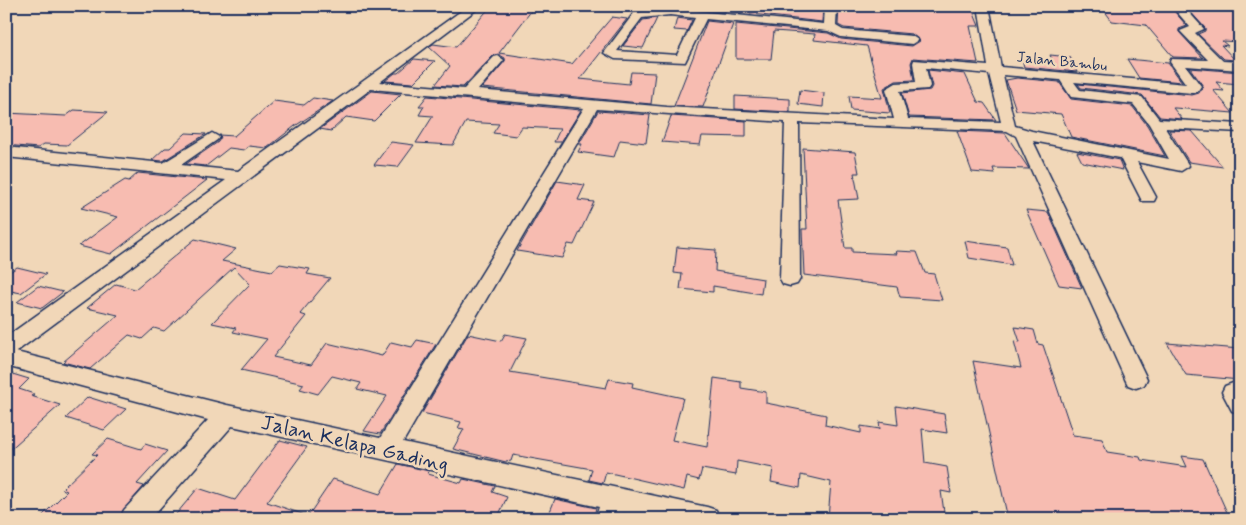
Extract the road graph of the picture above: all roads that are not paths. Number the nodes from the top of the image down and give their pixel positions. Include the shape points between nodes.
1 (476, 6) edge
2 (831, 6) edge
3 (983, 6) edge
4 (672, 9) edge
5 (1182, 11) dead end
6 (726, 12) edge
7 (702, 15) junction
8 (830, 28) junction
9 (912, 40) dead end
10 (498, 60) dead end
11 (1219, 64) junction
12 (1240, 66) edge
13 (995, 71) junction
14 (1064, 77) junction
15 (367, 85) junction
16 (466, 95) junction
17 (592, 106) junction
18 (792, 118) junction
19 (902, 123) junction
20 (1155, 123) junction
21 (1240, 128) edge
22 (1015, 130) junction
23 (212, 137) dead end
24 (6, 152) edge
25 (1126, 155) junction
26 (167, 168) junction
27 (240, 176) junction
28 (1148, 197) dead end
29 (790, 279) dead end
30 (6, 348) edge
31 (6, 358) edge
32 (1136, 379) dead end
33 (228, 415) junction
34 (386, 450) junction
35 (611, 509) edge
36 (133, 519) edge
37 (706, 519) edge

1 - 15 street
2 - 8 street
3 - 13 street
4 - 7 street
4 - 7 street via 638,15 610,53 681,60
5 - 11 street via 1198,30 1186,31
6 - 7 street
6 - 8 street
8 - 9 street via 841,33
10 - 16 street
11 - 12 street, Jalan Bambu
11 - 14 street, Jalan Bambu via 1176,62 1194,86 1192,89
13 - 14 street, Jalan Bambu
13 - 19 street, Jalan Bambu via 919,64 922,86 893,89
13 - 22 street via 1009,124
14 - 20 street via 1076,94 1137,100
15 - 16 street
15 - 27 street
16 - 17 street
17 - 18 street
17 - 34 street
18 - 19 street
18 - 29 street
19 - 22 street
20 - 21 street
20 - 25 street via 1181,166
22 - 25 street
22 - 32 street
23 - 26 street
24 - 26 street
25 - 28 street
26 - 27 street
27 - 30 street
31 - 33 street, Jalan Kelapa Gading
33 - 34 street, Jalan Kelapa Gading
33 - 36 street
34 - 35 street, Jalan Kelapa Gading
35 - 37 street, Jalan Kelapa Gading

